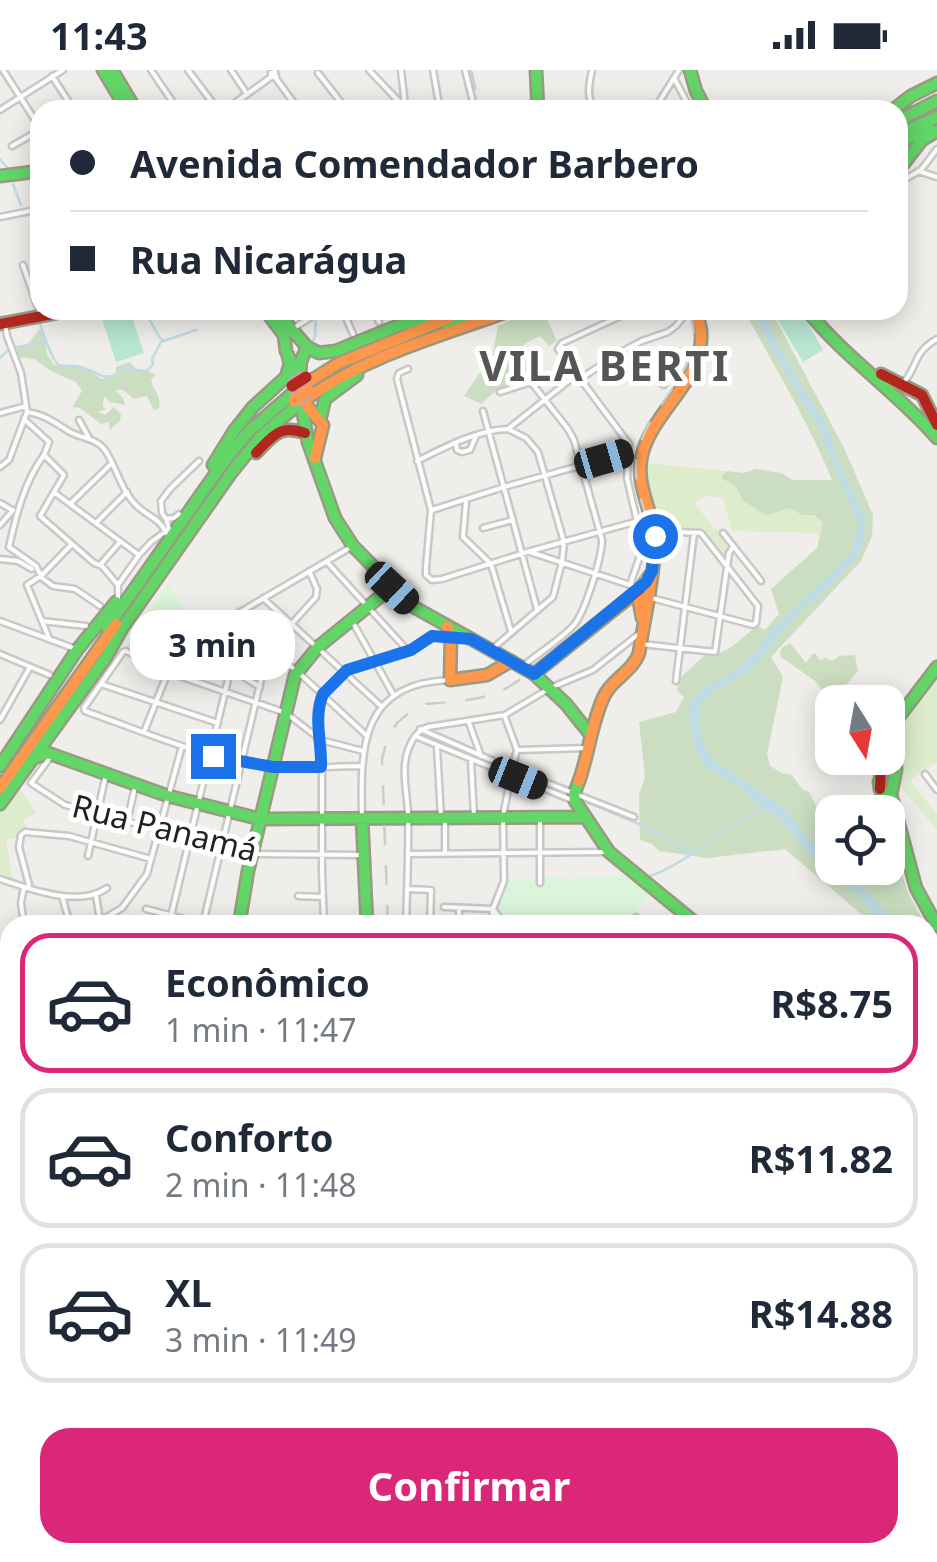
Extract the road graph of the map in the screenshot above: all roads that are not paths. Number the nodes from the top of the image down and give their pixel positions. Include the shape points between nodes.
1 (4, 70) edge
2 (62, 70) edge
3 (103, 70) edge
4 (112, 70) edge
5 (151, 70) edge
6 (188, 70) edge
7 (230, 70) edge
8 (369, 70) edge
9 (401, 70) edge
10 (433, 70) edge
11 (465, 70) edge
12 (536, 70) edge
13 (592, 70) edge
14 (682, 72) edge
15 (273, 73) edge
16 (318, 73) dead end
17 (52, 76) junction
18 (937, 86) edge
19 (247, 94) junction
20 (21, 96) junction
21 (68, 100) edge
22 (120, 100) edge
23 (130, 100) edge
24 (171, 100) edge
25 (213, 100) edge
26 (237, 100) edge
27 (291, 100) edge
28 (340, 100) edge
29 (397, 100) edge
30 (405, 100) edge
31 (438, 100) edge
32 (472, 100) edge
33 (538, 100) edge
34 (590, 100) edge
35 (661, 100) edge
36 (692, 100) edge
37 (701, 100) edge
38 (907, 100) edge
39 (937, 102) edge
40 (0, 110) edge
41 (30, 112) edge
42 (937, 115) edge
43 (908, 116) edge
44 (908, 128) edge
45 (937, 130) edge
46 (30, 135) edge
47 (908, 139) edge
48 (12, 146) dead end
49 (937, 150) edge
50 (908, 158) edge
51 (918, 171) junction
52 (30, 172) edge
53 (0, 176) edge
54 (908, 177) edge
55 (937, 177) edge
56 (30, 211) edge
57 (0, 216) edge
58 (22, 266) dead end
59 (30, 287) edge
60 (30, 318) edge
61 (273, 320) edge
62 (283, 320) edge
63 (310, 320) edge
64 (348, 320) edge
65 (415, 320) edge
66 (425, 320) edge
67 (453, 320) edge
68 (484, 320) edge
69 (612, 320) edge
70 (681, 320) edge
71 (700, 320) edge
72 (816, 320) edge
73 (820, 320) edge
74 (2, 324) edge
75 (353, 334) dead end
76 (299, 339) junction
77 (937, 339) edge
78 (400, 350) junction
79 (287, 352) junction
80 (620, 352) junction
81 (408, 369) dead end
82 (909, 376) junction
83 (578, 377) junction
84 (891, 380) junction
85 (664, 384) dead end
86 (308, 386) junction
87 (500, 392) dead end
88 (920, 394) junction
89 (293, 397) junction
90 (546, 399) junction
91 (929, 407) junction
92 (913, 410) junction
93 (482, 411) dead end
94 (0, 412) edge
95 (26, 412) junction
96 (79, 420) dead end
97 (937, 426) edge
98 (320, 427) junction
99 (508, 429) junction
100 (488, 432) junction
101 (305, 433) junction
102 (476, 436) junction
103 (89, 438) junction
104 (937, 438) edge
105 (455, 443) junction
106 (629, 452) junction
107 (44, 455) junction
108 (315, 458) junction
109 (199, 461) dead end
110 (417, 462) junction
111 (111, 464) junction
112 (213, 465) junction
113 (582, 465) junction
114 (0, 467) edge
115 (545, 476) junction
116 (504, 487) junction
117 (127, 492) junction
118 (218, 492) junction
119 (55, 493) junction
120 (466, 500) junction
121 (0, 504) edge
122 (70, 504) junction
123 (431, 510) junction
124 (15, 511) junction
125 (514, 520) junction
126 (638, 521) junction
127 (96, 523) junction
128 (0, 525) edge
129 (166, 526) junction
130 (484, 528) dead end
131 (654, 531) junction
132 (600, 532) junction
133 (697, 533) junction
134 (722, 533) dead end
135 (120, 542) junction
136 (564, 542) junction
137 (73, 543) junction
138 (353, 546) junction
139 (734, 547) junction
140 (525, 552) junction
141 (535, 553) junction
142 (139, 555) junction
143 (0, 559) edge
144 (328, 562) junction
145 (562, 562) junction
146 (491, 564) junction
147 (100, 565) junction
148 (727, 568) junction
149 (32, 569) dead end
150 (528, 570) junction
151 (310, 572) junction
152 (595, 573) junction
153 (42, 575) junction
154 (761, 581) dead end
155 (118, 585) junction
156 (392, 588) junction
157 (641, 596) junction
158 (262, 598) junction
159 (118, 600) junction
160 (100, 606) dead end
161 (368, 608) junction
162 (685, 608) junction
163 (538, 610) junction
164 (721, 617) junction
165 (0, 621) edge
166 (42, 621) junction
167 (352, 621) junction
168 (292, 625) junction
169 (86, 626) dead end
170 (449, 631) junction
171 (511, 631) junction
172 (239, 635) junction
173 (642, 636) junction
174 (50, 638) junction
175 (318, 647) junction
176 (680, 648) junction
177 (77, 650) junction
178 (268, 650) junction
179 (491, 650) junction
180 (408, 651) junction
181 (0, 654) edge
182 (937, 655) edge
183 (376, 660) junction
184 (30, 667) junction
185 (232, 667) junction
186 (522, 667) junction
187 (937, 667) edge
188 (297, 671) junction
189 (168, 672) junction
190 (344, 672) junction
191 (50, 675) dead end
192 (450, 680) junction
193 (676, 681) dead end
194 (102, 684) junction
195 (260, 687) junction
196 (550, 688) junction
197 (226, 691) junction
198 (393, 694) junction
199 (905, 694) edge
200 (322, 696) junction
201 (155, 701) junction
202 (256, 702) junction
203 (382, 706) junction
204 (286, 714) junction
205 (504, 715) junction
206 (0, 720) edge
207 (469, 722) junction
208 (218, 724) junction
209 (420, 729) junction
210 (144, 732) junction
211 (590, 734) junction
212 (367, 736) junction
213 (414, 736) junction
214 (321, 740) junction
215 (436, 745) junction
216 (182, 746) junction
217 (588, 748) junction
218 (446, 749) junction
219 (49, 750) junction
220 (517, 750) junction
221 (363, 751) junction
222 (437, 754) junction
223 (210, 756) junction
224 (482, 756) junction
225 (3, 757) edge
226 (471, 759) junction
227 (241, 762) junction
228 (479, 762) junction
229 (361, 766) junction
230 (273, 767) junction
231 (321, 767) junction
232 (471, 769) junction
233 (106, 774) junction
234 (924, 774) dead end
235 (883, 775) edge
236 (511, 776) junction
237 (0, 779) edge
238 (934, 781) edge
239 (136, 785) junction
240 (0, 788) edge
241 (886, 788) junction
242 (937, 790) edge
243 (886, 795) edge
244 (168, 796) junction
245 (575, 798) junction
246 (198, 803) junction
247 (0, 804) edge
248 (228, 811) junction
249 (97, 814) junction
250 (474, 816) junction
251 (503, 816) junction
252 (540, 816) junction
253 (408, 817) junction
254 (443, 817) junction
255 (584, 817) junction
256 (362, 818) junction
257 (634, 818) dead end
258 (260, 819) junction
259 (323, 819) junction
260 (127, 822) junction
261 (159, 830) junction
262 (191, 838) junction
263 (91, 843) junction
264 (221, 846) junction
265 (540, 852) junction
266 (610, 852) junction
267 (503, 853) junction
268 (252, 854) junction
269 (322, 854) junction
270 (408, 854) junction
271 (445, 854) junction
272 (364, 855) junction
273 (88, 856) dead end
274 (151, 858) junction
275 (905, 874) edge
276 (0, 879) edge
277 (540, 883) dead end
278 (26, 888) junction
279 (107, 888) dead end
280 (406, 889) junction
281 (62, 895) junction
282 (96, 895) junction
283 (298, 896) dead end
284 (322, 896) junction
285 (444, 907) dead end
286 (459, 908) junction
287 (146, 909) dead end
288 (492, 909) junction
289 (22, 915) edge
290 (67, 915) edge
291 (98, 915) edge
292 (110, 915) edge
293 (167, 915) edge
294 (171, 915) edge
295 (208, 915) edge
296 (241, 915) edge
297 (323, 915) edge
298 (367, 915) edge
299 (406, 915) edge
300 (430, 915) edge
301 (459, 915) edge
302 (492, 915) edge
303 (496, 915) edge
304 (686, 915) edge
305 (922, 915) edge
306 (931, 915) edge

1 - 20 street
2 - 17 street
3 - 22 main road
4 - 23 main road
5 - 24 street
6 - 25 street
7 - 19 street
8 - 29 street
9 - 30 street
10 - 31 street
11 - 32 street
12 - 33 main road
13 - 34 street
14 - 35 street
14 - 36 main road
14 - 37 main road
15 - 19 street
15 - 27 street
16 - 28 street
17 - 20 street
17 - 21 street
18 - 38 main road
19 - 26 street
20 - 40 street
20 - 41 street
39 - 43 main road
42 - 44 main road
45 - 47 main road
45 - 50 main road
46 - 48 street
49 - 51 street
51 - 54 street
51 - 55 street
52 - 53 main road
56 - 57 street
58 - 59 street
60 - 74 main road
61 - 79 main road
62 - 76 main road
63 - 76 street
64 - 75 street
65 - 76 main road via 336,351 319,353
66 - 86 main road via 362,346
67 - 86 main road via 339,362
68 - 78 main road
69 - 83 street via 562,342 558,349
70 - 80 street
71 - 131 main road via 699,358 652,426 642,454 640,481
72 - 92 main road
73 - 84 main road
74 - 95 street via 21,373
76 - 79 main road
76 - 98 main road via 305,405
77 - 82 street via 917,355
78 - 86 main road
78 - 98 main road via 333,391 322,406
79 - 101 main road
79 - 112 main road via 286,377 253,407
80 - 83 street
80 - 85 street
81 - 110 street via 396,380
82 - 84 street
82 - 88 street
83 - 90 street
83 - 106 street via 630,444
84 - 88 main road
86 - 89 main road, bridge
87 - 90 street via 531,382
88 - 91 main road
89 - 112 main road via 261,411
89 - 118 main road
89 - 237 main road via 223,462
89 - 240 main road via 234,458
90 - 99 street
90 - 113 street
91 - 92 main road via 923,414
91 - 97 main road
92 - 104 main road
93 - 100 street
94 - 95 street
95 - 103 street
95 - 107 street via 49,442
95 - 114 street via 9,460
96 - 103 street
98 - 101 main road via 314,437
98 - 108 main road
99 - 100 street
99 - 115 street via 532,444
100 - 102 street
100 - 116 street
101 - 108 main road
101 - 118 main road via 282,429
102 - 105 street
102 - 105 street via 465,452
103 - 111 street
105 - 110 street
106 - 113 street
106 - 126 street via 627,478
107 - 119 street via 64,476
107 - 124 street
108 - 138 main road
109 - 129 street via 161,501
110 - 123 street
111 - 117 street
111 - 122 street
112 - 129 main road
113 - 115 street
113 - 132 street
115 - 116 street
115 - 136 street
116 - 120 street
116 - 125 street
117 - 127 street
117 - 129 street
118 - 219 main road via 123,626
119 - 122 street
119 - 137 street via 39,515
120 - 123 street
120 - 146 street via 463,538
121 - 124 street
122 - 127 street
123 - 146 street via 426,575 442,579
124 - 128 street
124 - 153 street via 8,548
125 - 130 street
125 - 140 street
126 - 132 street
126 - 157 street
127 - 135 street
129 - 142 street
129 - 159 main road
131 - 133 street
131 - 157 main road via 652,571
132 - 136 street
132 - 152 street
133 - 148 street
133 - 162 street
134 - 139 street
135 - 142 street
135 - 147 street
136 - 140 street
136 - 145 street
137 - 147 street
137 - 153 street
138 - 144 street
138 - 156 main road
139 - 148 street
139 - 154 street
140 - 141 street
140 - 146 street
140 - 150 street
141 - 145 street
141 - 150 street
142 - 155 street
143 - 149 street
144 - 151 street
144 - 161 street
145 - 152 street
145 - 163 street via 553,597
146 - 171 street
147 - 155 street
148 - 164 street
148 - 164 street via 758,606 754,625
150 - 163 street
151 - 158 street
151 - 168 street via 318,593
152 - 157 street
152 - 186 street via 575,624
153 - 160 street
153 - 166 street via 27,585
155 - 159 street
156 - 161 main road
156 - 170 main road
157 - 162 street
157 - 173 main road
157 - 186 main road
158 - 168 street
158 - 172 street via 230,618 226,626
159 - 177 main road
161 - 167 main road
161 - 180 street
162 - 164 street
162 - 176 street
163 - 171 street
164 - 176 street via 715,652
165 - 174 street
166 - 169 street
166 - 174 street
167 - 175 main road
167 - 183 street
168 - 175 street
168 - 178 street
170 - 179 main road
170 - 180 street
170 - 192 main road
171 - 179 street
172 - 178 street
172 - 185 street
173 - 176 street
173 - 196 street via 593,670
173 - 211 main road via 636,662 606,691
174 - 177 street
175 - 188 main road
175 - 190 street
176 - 193 street
177 - 225 main road
178 - 188 street
178 - 195 street
179 - 186 main road
180 - 183 street
181 - 184 street
182 - 199 main road
183 - 190 street
183 - 198 street
184 - 191 street
184 - 206 street
185 - 189 street via 188,641
185 - 195 street
185 - 197 street
186 - 192 main road
186 - 196 main road
187 - 241 main road via 898,718 896,770
188 - 200 street
188 - 204 main road
189 - 194 street via 124,651
189 - 197 street
189 - 201 street
190 - 200 street
190 - 203 street
192 - 198 street
194 - 201 street
194 - 210 street via 84,710
195 - 202 street
196 - 205 street
196 - 211 main road
197 - 202 street
197 - 208 street
198 - 203 street
200 - 212 street
200 - 214 street
201 - 208 street
201 - 210 street
202 - 204 street
202 - 227 street
203 - 212 street
204 - 214 street
204 - 230 main road
205 - 207 street
205 - 220 street
207 - 209 street
207 - 224 street
208 - 223 street
209 - 213 street
209 - 224 street
210 - 216 street
211 - 217 main road
212 - 221 street
213 - 215 street
213 - 253 street via 405,765
214 - 221 street
214 - 231 street
215 - 218 street
215 - 222 street
216 - 223 street
216 - 244 street
217 - 220 street
217 - 245 main road
218 - 222 street
218 - 226 street
219 - 233 main road
219 - 247 main road via 34,758
219 - 249 street, Rua Panamá via 30,783 65,805
220 - 236 street
221 - 229 street
222 - 254 street
223 - 227 street
223 - 246 street
224 - 236 street
226 - 228 street
226 - 232 street
227 - 230 street
227 - 248 street
228 - 232 street
228 - 236 street
229 - 231 street
229 - 256 street
230 - 231 street
230 - 258 main road
231 - 259 street
232 - 250 street
233 - 239 main road
233 - 249 street
234 - 238 street
235 - 241 main road
236 - 245 street
236 - 245 street
236 - 251 street
238 - 242 street
239 - 244 main road
239 - 260 street
241 - 243 main road
241 - 306 main road via 916,888
244 - 246 main road
244 - 261 street
245 - 255 main road
245 - 257 street
246 - 248 main road
246 - 262 street
248 - 258 main road
248 - 264 street
249 - 260 street, Rua Panamá
249 - 263 street
250 - 251 main road
250 - 254 main road
251 - 252 main road
251 - 267 street
252 - 255 main road
252 - 265 street
253 - 254 main road
253 - 256 main road
253 - 270 street
254 - 271 street
255 - 266 main road
256 - 259 main road
256 - 272 main road
258 - 259 main road
258 - 268 main road
259 - 269 street
260 - 261 street, Rua Panamá
261 - 262 street, Rua Panamá
261 - 274 street
262 - 264 street, Rua Panamá
262 - 294 street
263 - 273 street
263 - 274 street
263 - 278 street via 22,834
264 - 268 street, Rua Panamá
264 - 295 street
265 - 266 street
265 - 267 street
265 - 277 street
266 - 304 main road
267 - 271 street
267 - 288 street via 504,881
268 - 269 street, Rua Panamá
268 - 296 main road
269 - 272 street, Rua Panamá
269 - 284 street
270 - 271 street
270 - 280 street
272 - 298 main road
274 - 292 street via 148,874
275 - 305 main road
276 - 278 street
278 - 281 street
278 - 289 street
279 - 282 street
280 - 299 street
280 - 300 street via 431,890
281 - 282 street
281 - 290 street
282 - 291 street
283 - 284 street
284 - 297 street
285 - 286 street
286 - 288 street
286 - 301 street
287 - 293 street
288 - 302 street
288 - 303 street

